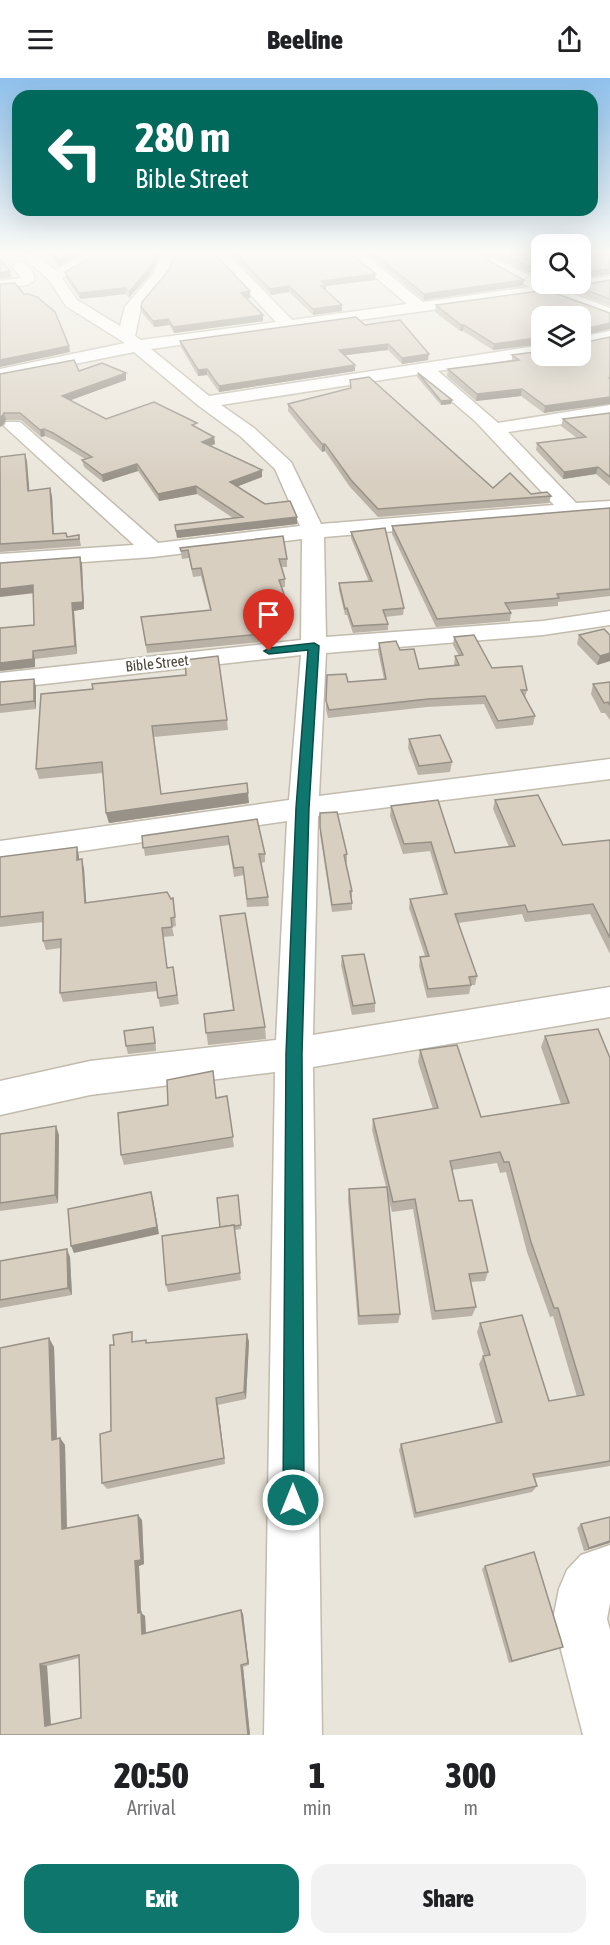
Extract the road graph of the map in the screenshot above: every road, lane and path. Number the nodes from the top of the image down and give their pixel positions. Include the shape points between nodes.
1 (114, 329) edge
2 (130, 329) edge
3 (238, 329) edge
4 (610, 336) edge
5 (591, 340) edge
6 (132, 341) junction
7 (531, 352) edge
8 (470, 363) junction
9 (423, 368) junction
10 (0, 374) edge
11 (441, 380) junction
12 (205, 402) junction
13 (610, 411) edge
14 (13, 426) dead end
15 (494, 429) junction
16 (610, 507) edge
17 (571, 511) junction
18 (313, 531) junction
19 (153, 550) junction
20 (0, 561) edge
21 (610, 618) edge
22 (314, 646) junction
23 (0, 681) edge
24 (610, 769) edge
25 (303, 808) junction
26 (0, 852) edge
27 (610, 1002) edge
28 (294, 1054) junction
29 (0, 1098) edge
30 (610, 1571) edge
31 (610, 1730) edge
32 (293, 1735) edge

1 - 6 street
2 - 6 street
3 - 6 street
4 - 5 street
6 - 10 street
6 - 12 street
7 - 8 street
8 - 9 street
8 - 11 street
9 - 11 street
9 - 12 street
11 - 15 street
12 - 18 street via 247,432 284,466
13 - 15 street
14 - 19 street
15 - 17 street
16 - 17 street
17 - 18 street
18 - 19 street
18 - 22 street
19 - 20 street
21 - 22 street, Bible Street via 543,628
22 - 23 street, Bible Street
22 - 25 street
24 - 25 street
25 - 26 street
25 - 28 street
27 - 28 street
28 - 29 street via 90,1078
28 - 32 street
30 - 31 street via 600,1574 586,1589 580,1619

